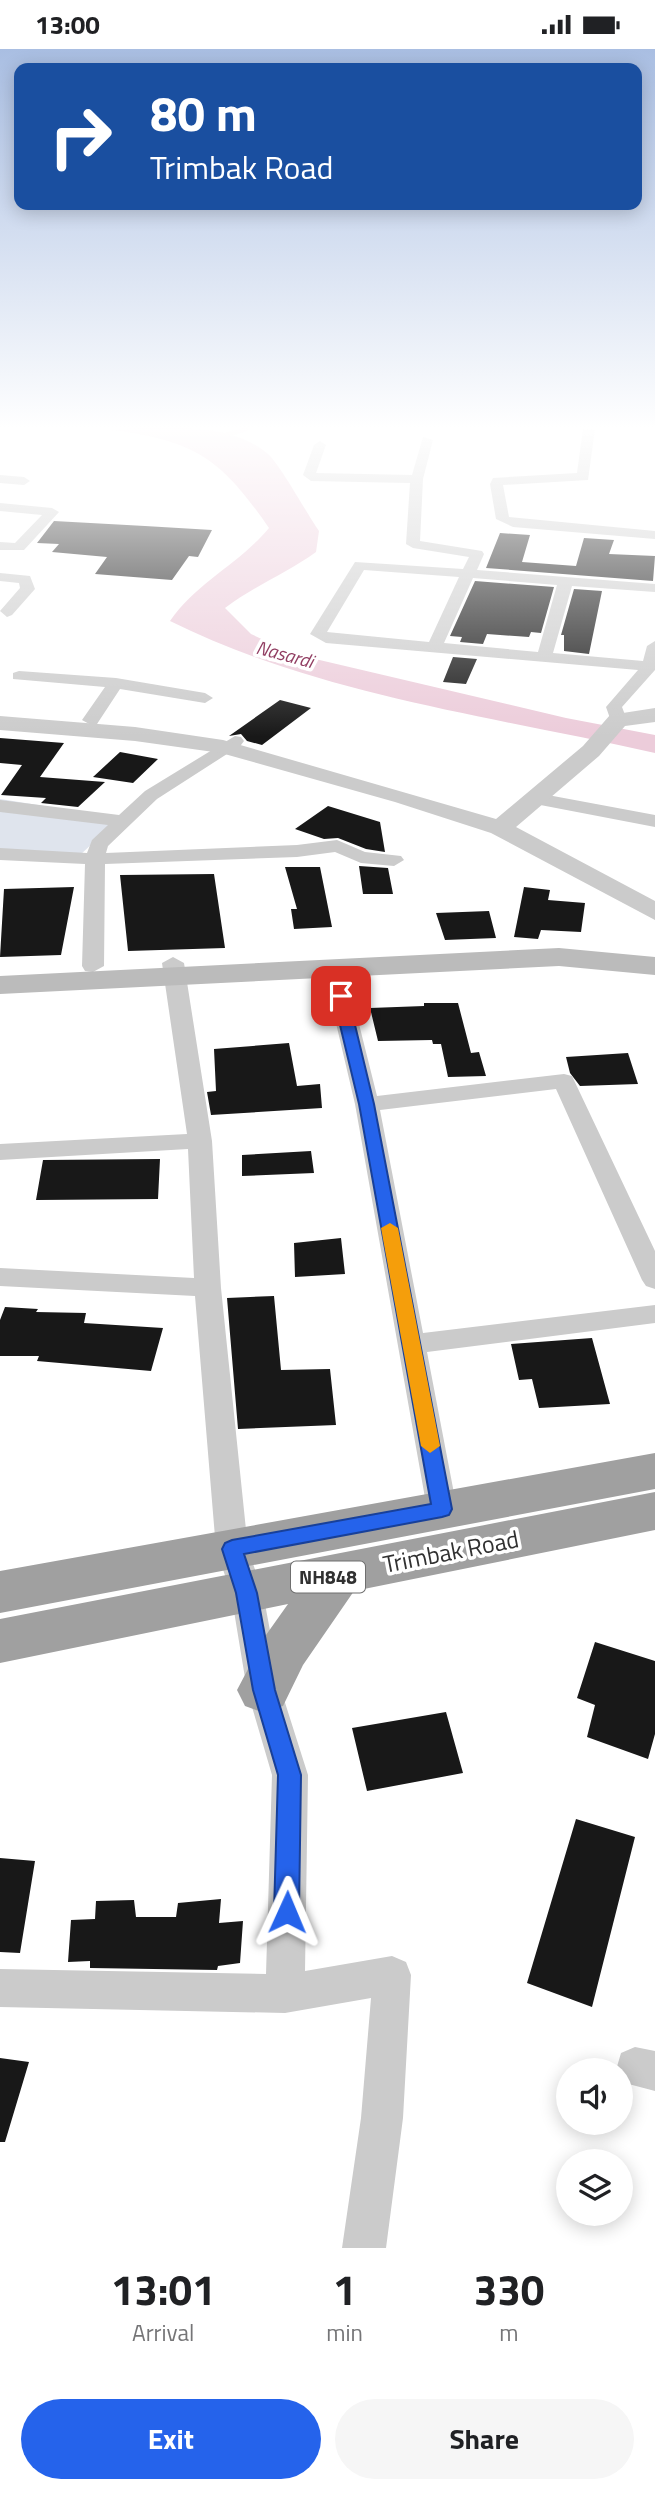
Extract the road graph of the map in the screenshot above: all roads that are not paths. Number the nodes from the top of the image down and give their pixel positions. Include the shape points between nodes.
1 (34, 532) edge
2 (414, 532) edge
3 (615, 532) edge
4 (655, 535) edge
5 (0, 546) edge
6 (468, 572) junction
7 (0, 577) edge
8 (566, 580) junction
9 (655, 588) edge
10 (7, 611) dead end
11 (655, 646) edge
12 (435, 647) junction
13 (544, 657) junction
14 (650, 666) junction
15 (19, 677) dead end
16 (116, 683) junction
17 (205, 698) dead end
18 (655, 715) edge
19 (0, 716) edge
20 (91, 720) junction
21 (618, 720) junction
22 (0, 723) edge
23 (229, 744) junction
24 (537, 799) junction
25 (0, 806) edge
26 (124, 821) junction
27 (655, 821) edge
28 (506, 823) junction
29 (0, 853) edge
30 (95, 859) junction
31 (394, 860) dead end
32 (655, 894) edge
33 (655, 912) edge
34 (655, 950) edge
35 (93, 966) junction
36 (655, 966) edge
37 (334, 968) junction
38 (174, 969) junction
39 (0, 970) edge
40 (0, 985) edge
41 (367, 1104) junction
42 (200, 1141) junction
43 (0, 1152) edge
44 (0, 1277) edge
45 (655, 1280) edge
46 (208, 1288) junction
47 (655, 1314) edge
48 (411, 1344) junction
49 (655, 1471) edge
50 (442, 1509) junction
51 (655, 1511) edge
52 (239, 1571) junction
53 (338, 1575) junction
54 (0, 1592) edge
55 (0, 1641) edge
56 (264, 1690) junction
57 (0, 1988) edge
58 (285, 1994) junction
59 (364, 2248) edge

1 - 5 street via 19,547
2 - 6 street via 413,544 476,552
3 - 4 street
6 - 8 street
6 - 12 street
6 - 12 street via 357,566 318,633 326,638
7 - 10 street via 28,582 28,589
8 - 9 street
8 - 13 street
11 - 14 street
12 - 13 street
13 - 14 street
14 - 21 street via 614,707
15 - 16 street
16 - 17 street
16 - 20 street
18 - 21 street
19 - 20 street
20 - 23 street
21 - 24 street
22 - 23 street
23 - 26 street via 151,795
23 - 28 street via 410,785
24 - 27 street
24 - 28 street
25 - 26 street
26 - 30 street via 99,844
28 - 32 street
28 - 33 street
29 - 30 street
30 - 31 street via 337,846 361,857
30 - 35 street
34 - 38 main road via 604,943
35 - 38 main road
35 - 39 main road
36 - 37 main road via 559,957
37 - 38 main road
37 - 41 street
38 - 40 main road
38 - 42 street
41 - 45 street via 564,1081
41 - 48 street
42 - 43 street
42 - 46 street
44 - 46 street
46 - 52 street
47 - 48 street
48 - 50 street
49 - 50 highway, Trimbak Road / NH848
50 - 52 highway, Trimbak Road / NH848
51 - 53 highway, Trimbak Road / NH848
52 - 53 highway, Trimbak Road / NH848
52 - 54 highway, Trimbak Road / NH848
52 - 55 highway, Trimbak Road / NH848
52 - 56 street
53 - 56 highway via 284,1650
56 - 58 street via 290,1775
57 - 58 street
58 - 59 street via 392,1976 382,2118

